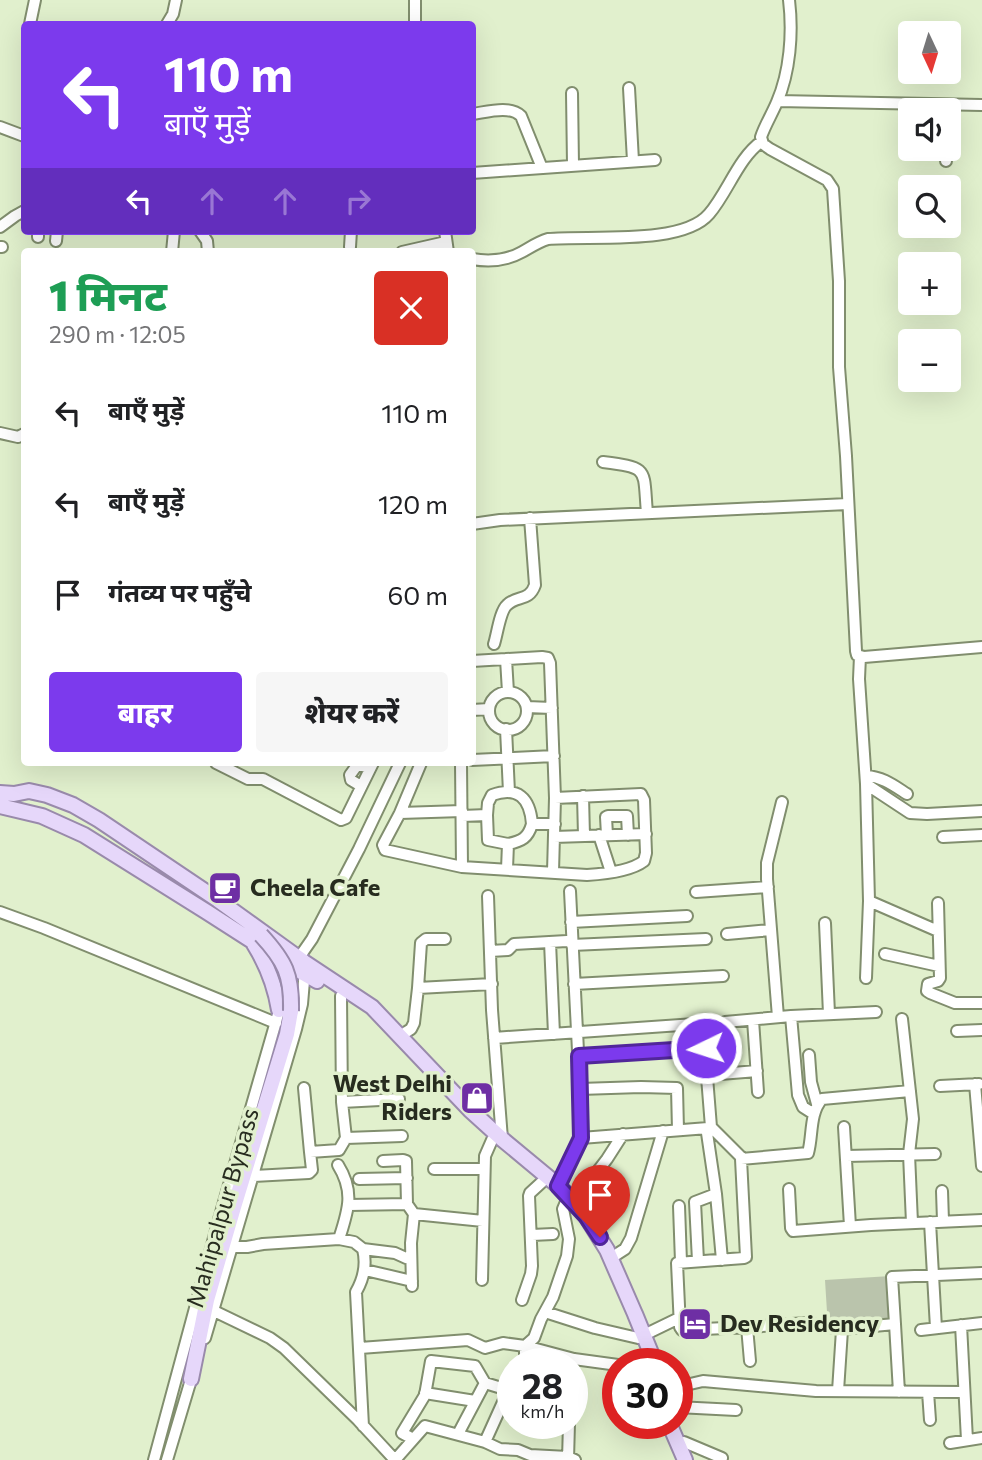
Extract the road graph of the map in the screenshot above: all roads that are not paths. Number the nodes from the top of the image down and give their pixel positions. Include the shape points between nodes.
1 (35, 0) edge
2 (176, 0) edge
3 (415, 0) edge
4 (789, 0) edge
5 (31, 21) edge
6 (169, 21) edge
7 (415, 21) edge
8 (629, 88) dead end
9 (572, 93) dead end
10 (778, 101) junction
11 (898, 105) edge
12 (982, 105) edge
13 (961, 106) edge
14 (476, 114) edge
15 (0, 127) edge
16 (21, 135) edge
17 (762, 141) junction
18 (655, 160) dead end
19 (633, 161) junction
20 (573, 164) junction
21 (542, 168) junction
22 (476, 173) edge
23 (21, 213) edge
24 (0, 227) edge
25 (351, 235) edge
26 (446, 242) edge
27 (350, 247) dead end
28 (420, 248) edge
29 (476, 260) edge
30 (0, 433) edge
31 (21, 436) edge
32 (603, 462) dead end
33 (848, 504) junction
34 (647, 513) junction
35 (530, 519) junction
36 (476, 523) edge
37 (494, 644) dead end
38 (982, 648) edge
39 (860, 656) junction
40 (506, 659) junction
41 (476, 661) edge
42 (508, 692) junction
43 (527, 707) junction
44 (552, 708) junction
45 (489, 709) junction
46 (476, 710) edge
47 (506, 729) junction
48 (554, 756) junction
49 (507, 758) junction
50 (476, 760) edge
51 (222, 766) edge
52 (371, 766) edge
53 (398, 766) edge
54 (419, 766) edge
55 (461, 766) edge
56 (866, 780) junction
57 (361, 787) junction
58 (509, 792) junction
59 (7, 794) edge
60 (907, 794) dead end
61 (583, 796) junction
62 (381, 801) junction
63 (782, 802) dead end
64 (555, 803) junction
65 (0, 806) edge
66 (530, 809) junction
67 (982, 811) edge
68 (400, 813) junction
69 (462, 813) junction
70 (487, 815) junction
71 (532, 824) junction
72 (555, 824) junction
73 (646, 834) junction
74 (603, 835) junction
75 (628, 835) junction
76 (982, 835) edge
77 (584, 836) junction
78 (943, 836) dead end
79 (554, 837) junction
80 (508, 844) junction
81 (462, 867) junction
82 (507, 869) junction
83 (553, 872) junction
84 (611, 872) junction
85 (768, 887) junction
86 (570, 891) dead end
87 (696, 892) dead end
88 (488, 896) dead end
89 (869, 901) junction
90 (938, 902) dead end
91 (0, 912) edge
92 (687, 916) dead end
93 (571, 922) junction
94 (825, 923) dead end
95 (771, 930) junction
96 (939, 931) junction
97 (727, 934) dead end
98 (256, 937) junction
99 (445, 939) dead end
100 (706, 939) dead end
101 (550, 942) junction
102 (570, 943) junction
103 (490, 951) junction
104 (885, 954) dead end
105 (300, 966) junction
106 (939, 966) junction
107 (723, 976) dead end
108 (866, 978) dead end
109 (492, 984) junction
110 (574, 984) junction
111 (418, 988) junction
112 (341, 996) junction
113 (982, 1003) edge
114 (876, 1012) dead end
115 (829, 1014) junction
116 (282, 1015) junction
117 (791, 1016) junction
118 (779, 1017) junction
119 (902, 1019) dead end
120 (753, 1020) junction
121 (695, 1024) dead end
122 (982, 1030) edge
123 (957, 1031) dead end
124 (577, 1032) junction
125 (554, 1034) junction
126 (400, 1036) junction
127 (494, 1038) junction
128 (706, 1048) dead end
129 (809, 1055) dead end
130 (579, 1056) junction
131 (757, 1071) junction
132 (728, 1073) junction
133 (978, 1084) edge
134 (940, 1086) dead end
135 (304, 1088) dead end
136 (580, 1089) junction
137 (910, 1091) junction
138 (758, 1092) dead end
139 (399, 1099) dead end
140 (342, 1102) junction
141 (816, 1109) junction
142 (845, 1127) dead end
143 (678, 1130) junction
144 (709, 1130) junction
145 (663, 1131) junction
146 (623, 1134) junction
147 (402, 1136) dead end
148 (346, 1138) junction
149 (581, 1138) junction
150 (497, 1140) junction
151 (310, 1152) junction
152 (909, 1154) junction
153 (934, 1154) dead end
154 (846, 1156) junction
155 (743, 1158) junction
156 (383, 1161) dead end
157 (338, 1165) dead end
158 (982, 1166) edge
159 (434, 1169) dead end
160 (484, 1169) junction
161 (253, 1176) junction
162 (407, 1178) junction
163 (359, 1179) dead end
164 (542, 1182) junction
165 (558, 1186) junction
166 (789, 1189) dead end
167 (942, 1191) dead end
168 (716, 1194) junction
169 (570, 1202) junction
170 (349, 1205) junction
171 (679, 1206) dead end
172 (410, 1209) junction
173 (982, 1220) edge
174 (483, 1221) junction
175 (930, 1222) junction
176 (943, 1222) junction
177 (912, 1223) junction
178 (850, 1227) junction
179 (553, 1234) dead end
180 (532, 1235) junction
181 (339, 1239) junction
182 (232, 1247) junction
183 (363, 1249) junction
184 (611, 1258) junction
185 (411, 1259) junction
186 (722, 1260) junction
187 (698, 1261) junction
188 (681, 1262) junction
189 (365, 1270) junction
190 (982, 1273) edge
191 (933, 1275) junction
192 (482, 1280) dead end
193 (522, 1300) dead end
194 (214, 1311) junction
195 (545, 1312) junction
196 (678, 1318) junction
197 (982, 1323) edge
198 (895, 1324) junction
199 (961, 1325) junction
200 (747, 1327) junction
201 (936, 1328) junction
202 (842, 1329) junction
203 (921, 1330) dead end
204 (641, 1336) junction
205 (525, 1346) junction
206 (360, 1348) junction
207 (644, 1348) edge
208 (647, 1348) edge
209 (750, 1361) dead end
210 (602, 1364) edge
211 (191, 1379) junction
212 (485, 1383) junction
213 (693, 1383) edge
214 (497, 1384) edge
215 (838, 1391) junction
216 (899, 1392) junction
217 (928, 1392) junction
218 (964, 1392) junction
219 (425, 1393) junction
220 (475, 1401) junction
221 (693, 1408) edge
222 (736, 1410) dead end
223 (497, 1415) edge
224 (930, 1420) dead end
225 (363, 1426) junction
226 (458, 1434) junction
227 (982, 1438) edge
228 (413, 1439) junction
229 (569, 1439) edge
230 (676, 1439) edge
231 (683, 1439) edge
232 (967, 1440) junction
233 (485, 1442) junction
234 (684, 1442) junction
235 (950, 1443) dead end
236 (722, 1458) dead end
237 (570, 1459) edge
238 (154, 1460) edge
239 (167, 1460) edge
240 (395, 1460) edge
241 (685, 1460) edge
242 (691, 1460) edge

1 - 5 street
2 - 6 street
3 - 7 street
4 - 10 street via 788,62
8 - 19 street
9 - 20 street
10 - 11 street
10 - 17 street
12 - 13 street
14 - 21 street via 518,113
15 - 16 street
17 - 29 street via 744,158 709,214 691,227 659,234 548,239 511,257
17 - 33 street via 827,180 833,189
18 - 19 street
19 - 20 street
20 - 21 street
21 - 22 street
23 - 24 street
25 - 27 street
26 - 28 street
30 - 31 street
32 - 34 street via 640,470
33 - 34 street
33 - 39 street via 855,641
34 - 35 street
35 - 36 street
35 - 37 street via 534,589 504,608
38 - 39 street
39 - 56 street
40 - 41 street
40 - 42 street
40 - 44 street via 548,659
42 - 43 street via 518,694
42 - 45 street via 493,699
43 - 44 street
43 - 47 street via 521,725
44 - 48 street
45 - 46 street
45 - 47 street via 492,721
47 - 49 street
48 - 49 street
48 - 64 street
49 - 50 street
49 - 58 street
51 - 57 street via 247,779 263,779 341,820
52 - 57 street
53 - 62 street
54 - 68 street
55 - 69 street
56 - 60 street via 883,779
56 - 67 street via 910,813
56 - 89 street
57 - 62 street
58 - 66 street via 520,795
58 - 70 street via 492,795
59 - 98 main road via 77,817 234,916
59 - 105 main road via 47,794 82,810 218,900
61 - 64 street
61 - 73 street via 641,794
61 - 77 street
62 - 105 street
63 - 85 street via 767,863
64 - 66 street
64 - 72 street
65 - 98 main road via 73,829
66 - 71 street
68 - 69 street
68 - 81 street via 383,849
69 - 70 street
69 - 81 street
70 - 80 street via 488,841
71 - 72 street
71 - 80 street via 527,836
72 - 79 street
73 - 75 street
73 - 84 street via 642,863
74 - 75 street
74 - 75 street via 607,816 617,815 627,816
74 - 77 street
74 - 84 street
76 - 78 street
77 - 79 street
79 - 83 street
80 - 82 street
81 - 82 street
82 - 83 street
83 - 84 street
85 - 87 street
85 - 95 street
86 - 93 street
88 - 103 street
89 - 96 street
89 - 108 street
90 - 96 street
91 - 116 street
92 - 93 street
93 - 102 street
94 - 115 street
95 - 97 street
95 - 118 street
96 - 106 street
98 - 105 main road
98 - 116 main road, bridge via 277,952 286,970 292,990
99 - 111 street via 421,943
100 - 102 street
101 - 102 street
101 - 103 street
101 - 125 street
102 - 110 street
103 - 109 street
104 - 106 street
105 - 112 main road
105 - 116 street, Mahipalpur Bypass
105 - 126 main road via 372,1007
105 - 161 street, Mahipalpur Bypass via 302,1004
106 - 113 street via 940,980 928,984 928,992 955,1003
107 - 110 street
109 - 111 street
109 - 127 street
110 - 124 street
111 - 126 street via 414,1023
112 - 140 street
112 - 150 main road via 374,1020 457,1107
114 - 115 street
115 - 117 street
116 - 211 main road via 287,1034 207,1300
116 - 238 street, Mahipalpur Bypass via 218,1223
117 - 118 street
117 - 141 street via 799,1095 803,1107
118 - 120 street
119 - 137 street
120 - 131 street
120 - 132 street via 723,1023
121 - 124 street
122 - 123 street
124 - 125 street
124 - 130 street
125 - 127 street
126 - 150 main road
127 - 150 street
128 - 130 street
129 - 141 street
130 - 136 street
131 - 132 street
131 - 138 street
132 - 144 street via 707,1075
133 - 134 street
133 - 158 street
135 - 151 street
136 - 143 street via 677,1088
136 - 149 street
137 - 141 street via 825,1098
137 - 152 street
139 - 140 street
140 - 148 street
141 - 155 street via 808,1153
142 - 154 street
143 - 144 street
143 - 145 street
144 - 155 street
144 - 168 street
145 - 146 street
145 - 184 street via 631,1238 625,1250
146 - 149 street
146 - 169 street via 599,1171
147 - 148 street
148 - 151 street via 339,1150
149 - 165 street
150 - 160 street via 485,1156
150 - 164 main road
150 - 165 main road
151 - 161 street via 309,1173
152 - 153 street
152 - 154 street
152 - 177 street
154 - 178 street
155 - 186 street via 746,1256
156 - 162 street via 406,1160
157 - 170 street
159 - 160 street
160 - 174 street
161 - 182 street, Mahipalpur Bypass
162 - 163 street
162 - 172 street
164 - 169 main road
164 - 180 street via 529,1196
165 - 169 main road
166 - 178 street via 792,1231
167 - 176 street
168 - 186 street
168 - 187 street via 695,1202
169 - 184 main road via 594,1226
169 - 195 street via 564,1204 570,1245
169 - 204 main road via 595,1238
170 - 172 street
170 - 181 street
171 - 188 street
172 - 174 street
172 - 185 street
173 - 176 street
174 - 192 street
175 - 176 street
175 - 177 street
175 - 191 street
177 - 178 street
179 - 180 street
180 - 193 street via 532,1270
181 - 182 street
181 - 183 street
182 - 194 street, Mahipalpur Bypass
183 - 185 street
183 - 189 street
184 - 204 main road
185 - 189 street via 412,1283
186 - 187 street
187 - 188 street
188 - 196 street via 677,1263
189 - 206 street via 356,1292
190 - 191 street
191 - 198 street via 892,1277
191 - 201 street
194 - 211 street, Mahipalpur Bypass
194 - 225 street via 284,1348
195 - 204 street
195 - 205 street via 534,1338
196 - 200 street via 682,1329
196 - 204 street
197 - 199 street
198 - 202 street
198 - 216 street
199 - 201 street
199 - 218 street
200 - 202 street via 807,1323
200 - 209 street
201 - 203 street
202 - 215 street
204 - 207 main road
204 - 208 main road
205 - 206 street via 503,1343 485,1348 468,1340
205 - 210 street
206 - 225 street
211 - 239 street, Mahipalpur Bypass
212 - 214 street
212 - 219 street via 475,1366 431,1361
212 - 220 street
213 - 215 street
215 - 216 street
216 - 217 street
217 - 218 street
217 - 224 street
218 - 232 street
219 - 220 street
219 - 228 street via 402,1433
220 - 226 street
221 - 222 street
223 - 233 street
225 - 240 street
226 - 228 street via 425,1426
226 - 233 street
227 - 232 street
228 - 240 street
229 - 237 street
230 - 241 main road
231 - 234 main road
232 - 235 street
233 - 237 street via 530,1455
234 - 236 street
234 - 242 main road

